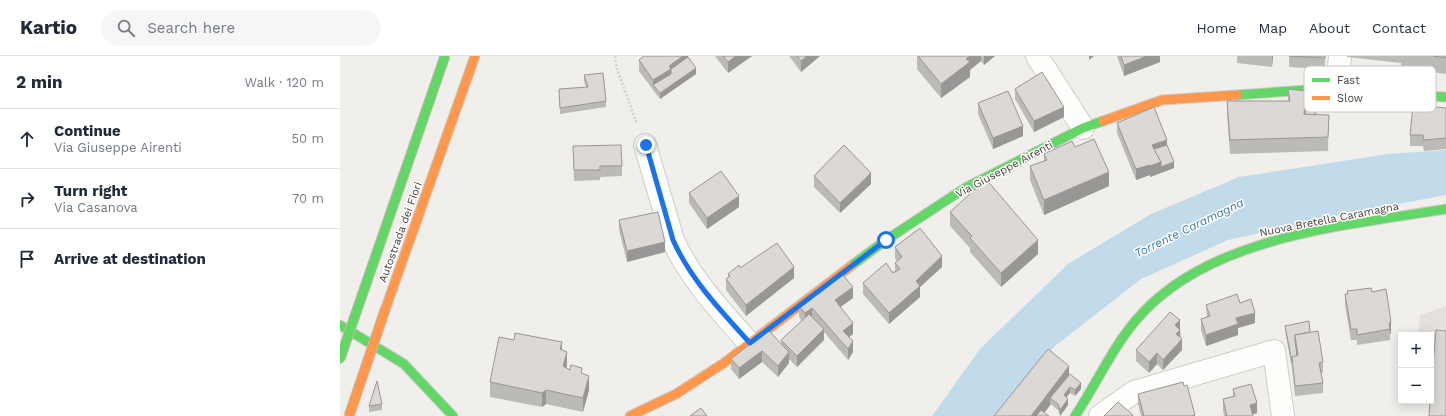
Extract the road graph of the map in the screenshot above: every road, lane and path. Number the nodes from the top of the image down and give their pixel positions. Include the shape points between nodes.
1 (445, 56) edge
2 (475, 56) edge
3 (615, 56) edge
4 (1037, 56) edge
5 (1340, 56) edge
6 (1339, 66) edge
7 (1304, 90) edge
8 (1436, 96) edge
9 (1446, 97) edge
10 (1083, 128) junction
11 (646, 145) joint
12 (1446, 209) edge
13 (340, 325) edge
14 (750, 343) junction
15 (340, 359) edge
16 (349, 416) edge
17 (453, 416) edge
18 (630, 416) edge
19 (1075, 416) edge
20 (1100, 416) edge
21 (1282, 416) edge

1 - 15 main road, Autostrada dei Fiori, bridge
2 - 16 main road, Autostrada dei Fiori, bridge
3 - 11 path via 617,69
4 - 10 street
5 - 6 street
7 - 10 main road, Via Giuseppe Airenti via 1162,100
8 - 9 main road, Via Giuseppe Airenti
10 - 14 main road, Via Giuseppe Airenti via 965,188 880,245
11 - 14 street via 679,254 703,290
12 - 19 main road, Nuova Bretella Caramagna via 1306,234 1262,245 1202,269 1166,291 1137,320
13 - 17 main road via 404,364
14 - 18 main road, Via Giuseppe Airenti via 676,394
20 - 21 street via 1134,392 1274,351

